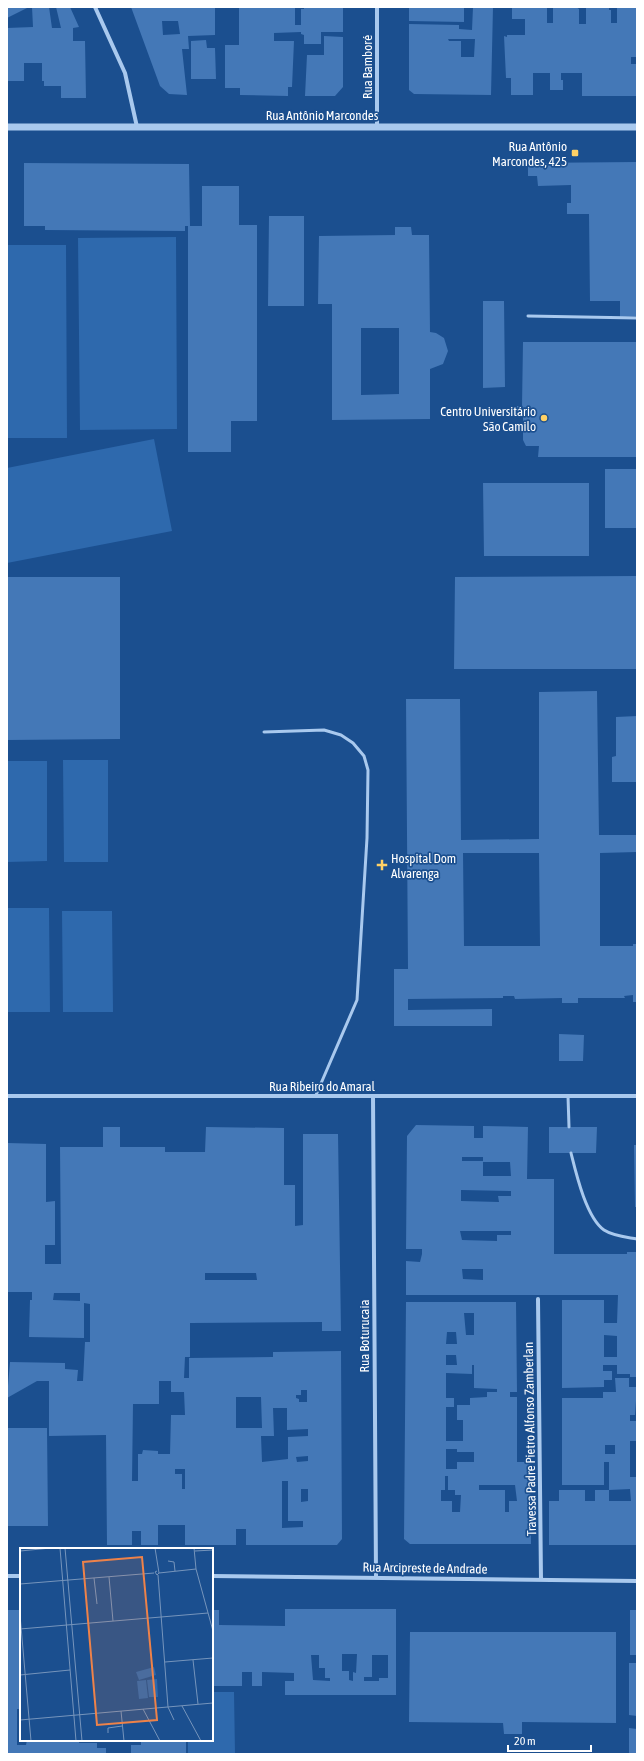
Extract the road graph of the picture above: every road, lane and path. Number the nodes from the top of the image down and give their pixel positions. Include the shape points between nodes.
1 (95, 7) edge
2 (376, 7) edge
3 (7, 127) edge
4 (137, 127) junction
5 (637, 127) edge
6 (377, 128) junction
7 (528, 316) dead end
8 (637, 318) edge
9 (264, 732) dead end
10 (316, 1095) junction
11 (7, 1096) edge
12 (373, 1096) junction
13 (568, 1096) junction
14 (637, 1096) edge
15 (569, 1127) dead end
16 (571, 1153) dead end
17 (637, 1239) edge
18 (538, 1299) dead end
19 (7, 1576) edge
20 (20, 1576) edge
21 (213, 1576) edge
22 (376, 1577) junction
23 (541, 1580) junction
24 (637, 1580) edge

1 - 4 street via 124,73
2 - 6 street, Rua Bamboré
3 - 4 street, Rua Antônio Marcondes
4 - 6 street, Rua Antônio Marcondes
5 - 6 street, Rua Antônio Marcondes
7 - 8 lane
9 - 10 lane via 324,730 340,735 353,743 364,756 368,770 367,838 357,1000
10 - 11 street, Rua Ribeiro do Amaral
10 - 12 street, Rua Ribeiro do Amaral
12 - 13 street, Rua Ribeiro do Amaral
12 - 22 street, Rua Boturucaia
13 - 14 street, Rua Ribeiro do Amaral
13 - 15 lane
16 - 17 lane via 577,1178 597,1223 613,1234
18 - 23 street, Travessa Padre Pietro Alfonso Zamberlan
19 - 20 street
21 - 22 street, Rua Arcipreste de Andrade
22 - 23 street, Rua Arcipreste de Andrade
23 - 24 street, Rua Arcipreste de Andrade

